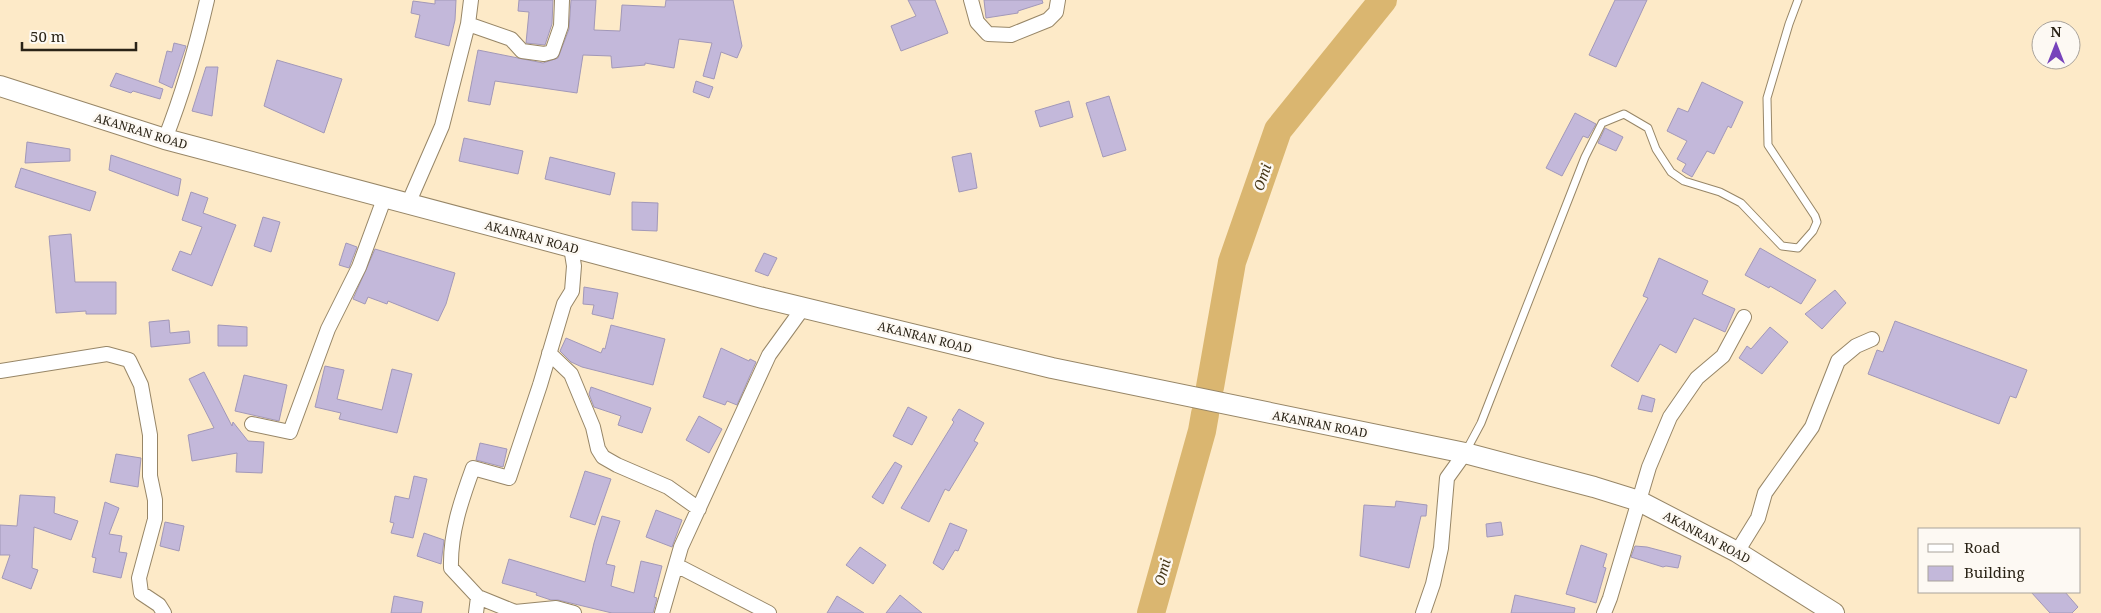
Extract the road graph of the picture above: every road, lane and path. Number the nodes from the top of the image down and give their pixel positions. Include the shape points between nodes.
1 (206, 0) edge
2 (471, 0) edge
3 (562, 0) edge
4 (971, 0) edge
5 (1058, 0) edge
6 (1798, 0) edge
7 (468, 24) junction
8 (0, 86) edge
9 (165, 139) junction
10 (384, 199) junction
11 (408, 204) junction
12 (571, 247) junction
13 (803, 308) junction
14 (1744, 317) dead end
15 (1872, 339) dead end
16 (549, 353) junction
17 (0, 371) edge
18 (252, 424) dead end
19 (1465, 453) junction
20 (1639, 501) junction
21 (699, 509) junction
22 (1736, 552) junction
23 (676, 565) junction
24 (478, 597) junction
25 (1830, 612) edge
26 (164, 613) edge
27 (476, 613) edge
28 (574, 613) edge
29 (662, 613) edge
30 (769, 613) edge
31 (1423, 613) edge
32 (1604, 613) edge

1 - 9 street via 194,56
2 - 7 street
3 - 7 street via 561,26 552,52 522,51 511,38
4 - 5 street via 977,22 988,34 1011,35 1048,20 1056,12
6 - 19 lane via 1767,98 1768,146 1815,216 1817,222 1813,231 1798,248 1782,246 1741,203 1720,192 1684,181 1671,172 1656,149 1648,128 1624,114 1602,123 1585,157 1481,423
7 - 11 street via 442,126
8 - 9 main road, AKANRAN ROAD
9 - 10 main road, AKANRAN ROAD
10 - 11 main road, AKANRAN ROAD
10 - 18 street via 358,267 328,329 290,432
11 - 12 main road, AKANRAN ROAD
12 - 13 main road, AKANRAN ROAD
12 - 16 street via 574,266 572,291 564,304
13 - 19 main road, AKANRAN ROAD via 1062,370
13 - 21 street via 769,355
14 - 20 street via 1723,356 1697,378 1670,417
15 - 22 street via 1856,346 1838,362 1812,427 1765,493 1758,518
16 - 21 street via 571,374 593,427 598,450 604,457 668,487
16 - 24 street via 509,478 473,468 458,510 450,551 451,568
17 - 26 street via 107,354 129,360 141,385 150,435 150,476 155,500 155,518 139,578 141,593 159,605
19 - 20 main road, AKANRAN ROAD
19 - 31 street via 1447,478 1441,548
20 - 22 main road, AKANRAN ROAD
20 - 32 street
21 - 23 street
22 - 25 main road, AKANRAN ROAD
23 - 29 street
23 - 30 street
24 - 27 street
24 - 28 street via 515,612 556,608

